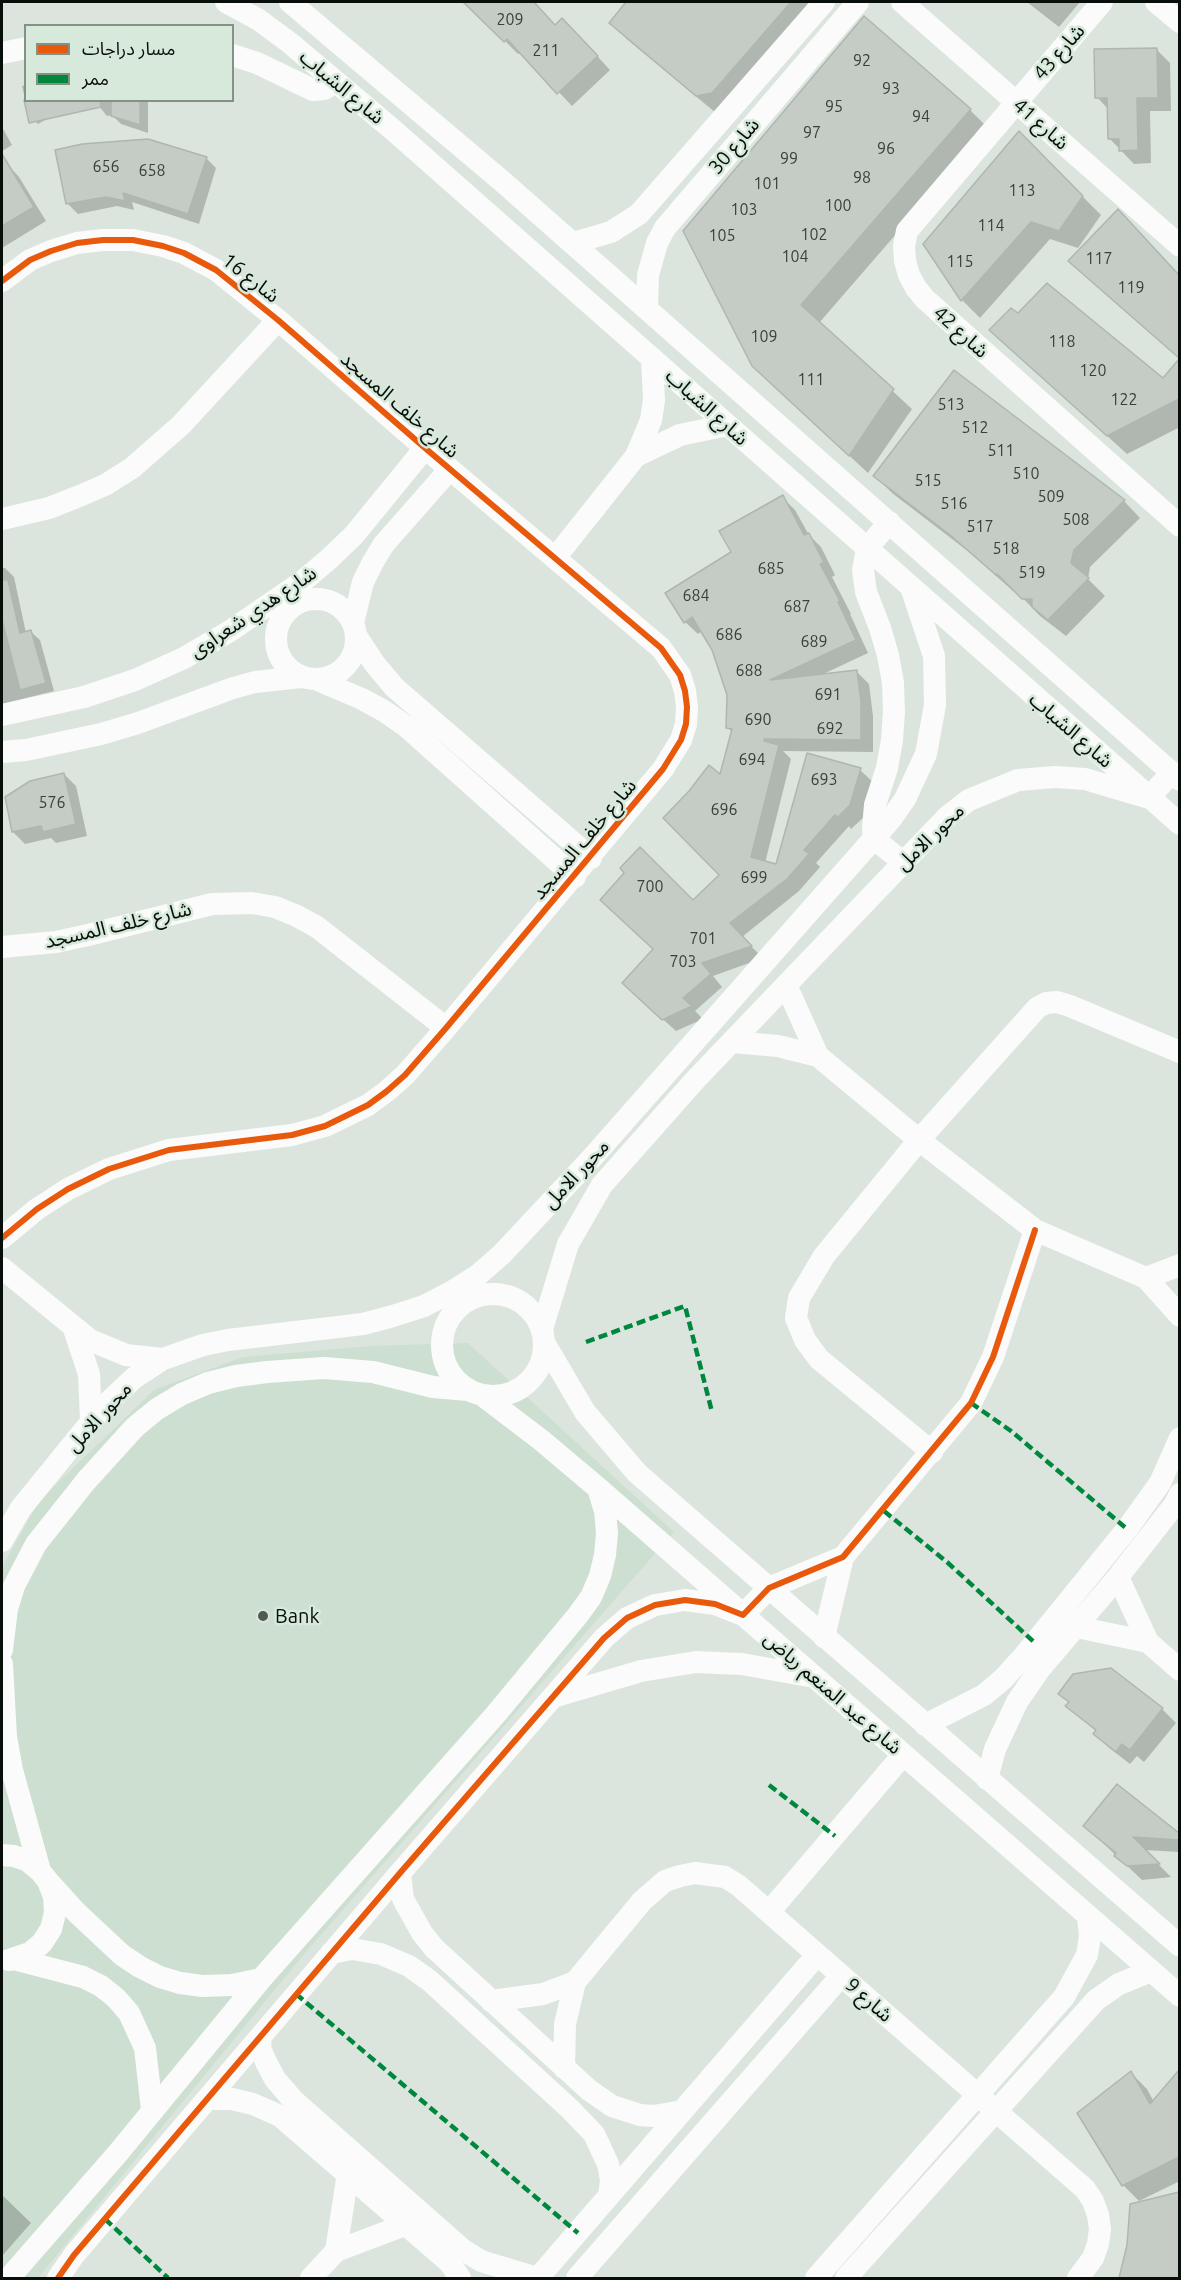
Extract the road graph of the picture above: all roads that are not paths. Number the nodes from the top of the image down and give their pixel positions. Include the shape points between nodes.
1 (226, 2) edge
2 (290, 2) edge
3 (824, 2) edge
4 (858, 2) edge
5 (902, 2) edge
6 (1102, 2) edge
7 (1156, 2) edge
8 (1179, 22) edge
9 (24, 48) edge
10 (2, 53) edge
11 (234, 56) edge
12 (336, 82) junction
13 (1016, 102) junction
14 (672, 178) junction
15 (503, 182) junction
16 (692, 196) junction
17 (481, 208) junction
18 (573, 243) junction
19 (1179, 246) edge
20 (2, 281) edge
21 (646, 308) junction
22 (278, 320) junction
23 (652, 358) junction
24 (727, 425) junction
25 (425, 448) junction
26 (636, 456) junction
27 (450, 469) junction
28 (2, 519) edge
29 (889, 522) junction
30 (1179, 526) edge
31 (867, 549) junction
32 (555, 558) junction
33 (303, 581) junction
34 (912, 590) junction
35 (297, 604) junction
36 (277, 630) junction
37 (355, 630) junction
38 (230, 631) junction
39 (308, 678) junction
40 (2, 715) edge
41 (26, 750) junction
42 (2, 752) edge
43 (2, 771) edge
44 (1175, 776) edge
45 (1149, 798) junction
46 (1179, 824) edge
47 (874, 839) junction
48 (591, 858) junction
49 (903, 862) junction
50 (575, 877) junction
51 (2, 947) edge
52 (786, 985) junction
53 (446, 1028) junction
54 (732, 1042) junction
55 (1179, 1053) edge
56 (818, 1056) junction
57 (919, 1140) junction
58 (1035, 1230) junction
59 (2, 1238) edge
60 (1179, 1265) edge
61 (2, 1268) edge
62 (478, 1275) junction
63 (1146, 1278) junction
64 (424, 1306) junction
65 (461, 1306) junction
66 (1179, 1316) edge
67 (74, 1329) junction
68 (543, 1336) junction
69 (164, 1359) junction
70 (475, 1392) junction
71 (91, 1421) junction
72 (1179, 1438) edge
73 (932, 1452) junction
74 (60, 1462) junction
75 (86, 1481) junction
76 (598, 1488) junction
77 (1179, 1494) edge
78 (11, 1512) edge
79 (2, 1541) edge
80 (843, 1557) junction
81 (1118, 1577) junction
82 (769, 1588) junction
83 (743, 1615) junction
84 (1077, 1627) junction
85 (824, 1636) junction
86 (1148, 1642) junction
87 (2, 1650) edge
88 (1031, 1663) junction
89 (2, 1664) edge
90 (1179, 1670) edge
91 (816, 1678) junction
92 (551, 1698) junction
93 (495, 1714) junction
94 (925, 1725) junction
95 (519, 1734) junction
96 (903, 1755) junction
97 (987, 1779) junction
98 (1048, 1833) junction
99 (2, 1855) edge
100 (1023, 1860) junction
101 (400, 1873) junction
102 (44, 1876) junction
103 (769, 1912) junction
104 (1088, 1916) junction
105 (1179, 1946) edge
106 (331, 1953) junction
107 (818, 1955) junction
108 (8, 1960) edge
109 (448, 1962) junction
110 (1151, 1971) junction
111 (842, 1976) junction
112 (261, 1980) junction
113 (430, 1981) junction
114 (575, 1982) junction
115 (1179, 1996) edge
116 (491, 2001) junction
117 (261, 2036) junction
118 (564, 2068) junction
119 (589, 2090) junction
120 (978, 2094) junction
121 (208, 2098) junction
122 (286, 2108) junction
123 (570, 2109) junction
124 (152, 2110) junction
125 (682, 2111) junction
126 (996, 2111) junction
127 (118, 2153) junction
128 (348, 2174) junction
129 (142, 2175) junction
130 (609, 2196) junction
131 (405, 2225) junction
132 (578, 2233) junction
133 (601, 2250) junction
134 (336, 2251) junction
135 (458, 2264) edge
136 (852, 2276) edge
137 (9, 2278) edge
138 (58, 2278) edge
139 (311, 2278) edge
140 (537, 2278) edge
141 (577, 2278) edge
142 (816, 2278) edge
143 (1078, 2278) edge

1 - 12 street, شارع الشباب via 259,20
2 - 15 street, شارع الشباب
3 - 14 street, شارع 30
4 - 16 street, شارع 30
5 - 13 street, شارع 41
6 - 13 street, شارع 43
7 - 8 street
9 - 10 street
11 - 12 street via 313,90
12 - 17 street, شارع الشباب
13 - 19 street, شارع 41
13 - 30 street, شارع 42 via 907,231 904,246 909,275 925,299
14 - 16 street
14 - 18 street, شارع 30 via 626,224
15 - 17 street
15 - 18 street, شارع الشباب
16 - 21 street, شارع 30 via 664,228 657,243 648,275
17 - 23 street, شارع الشباب
18 - 21 street, شارع الشباب
20 - 22 street, شارع 16 via 30,260 51,251 77,243 134,240 199,260
21 - 29 street, شارع الشباب
22 - 25 street, شارع خلف المسجد
22 - 28 street, شارع 16 via 182,425 132,468 68,501
23 - 24 street, شارع الشباب
23 - 26 street via 651,420
24 - 26 street via 680,435
24 - 31 street, شارع الشباب
25 - 27 street, شارع خلف المسجد
25 - 33 street, شارع هدي شعراوى via 354,535
26 - 32 street
27 - 32 street, شارع خلف المسجد
27 - 37 street via 384,544 373,562 363,582
29 - 31 street
29 - 44 street, شارع الشباب
31 - 34 street, شارع الشباب
31 - 47 street via 864,581 888,655 894,712 887,768 874,816
32 - 48 street, شارع خلف المسجد via 661,648 680,675 687,707 686,724 673,754
33 - 35 street
33 - 38 street, شارع هدي شعراوى
34 - 45 street, شارع الشباب
34 - 47 street, محور الامل via 934,656 932,730 909,792
35 - 36 street
35 - 37 street via 323,600 336,604 346,612
36 - 38 street
36 - 39 street via 278,653 292,671
37 - 39 street via 356,648 345,668 326,679
37 - 48 street via 394,687
38 - 40 street, شارع هدي شعراوى via 135,680 84,697
39 - 41 street via 267,680 233,688 138,723
39 - 50 street via 377,707 407,727
41 - 42 street
41 - 43 street
44 - 45 street
45 - 46 street, شارع الشباب
45 - 49 street, محور الامل via 1085,779 1018,780 969,800
47 - 49 street
47 - 62 street, محور الامل via 590,1160
48 - 50 street, شارع خلف المسجد
49 - 52 street, محور الامل
50 - 53 street, شارع خلف المسجد
51 - 53 street, شارع خلف المسجد via 67,940 212,904 275,907 317,927
52 - 54 street, محور الامل
52 - 56 street
53 - 59 street, شارع خلف المسجد via 405,1075 347,1117 292,1136 203,1144 134,1160 68,1189
54 - 56 street via 778,1046
54 - 68 street, محور الامل via 602,1185 582,1216 568,1244
55 - 57 street via 1070,1006 1046,1003 1037,1008
56 - 57 street
57 - 58 street
57 - 73 street via 824,1256 799,1298 796,1318 819,1359
58 - 63 street
58 - 73 street via 993,1357 971,1403
60 - 63 street
61 - 67 street
62 - 64 street, محور الامل
62 - 65 street
63 - 66 street
64 - 65 street
64 - 69 street, محور الامل via 363,1324 203,1345
65 - 68 street via 481,1295 511,1297 525,1304 535,1316
65 - 70 street via 447,1323 442,1353 456,1380
67 - 69 street via 107,1349
67 - 71 street via 89,1374
68 - 70 street via 543,1359 526,1385 498,1396
68 - 82 street, شارع عبد المنعم رياض via 585,1412 619,1453 653,1488
69 - 71 street, محور الامل via 118,1391
70 - 75 street via 349,1369 299,1369 236,1376 182,1394 158,1409 135,1427
70 - 76 street, شارع عبد المنعم رياض
71 - 74 street, محور الامل
72 - 88 street via 1160,1483
73 - 80 street
74 - 75 street
74 - 78 street, محور الامل
75 - 87 street via 24,1565 7,1608
76 - 83 street, شارع عبد المنعم رياض
76 - 93 street via 606,1533 602,1566 591,1597
77 - 81 street
78 - 79 street, محور الامل
80 - 82 street
80 - 85 street
81 - 84 street
81 - 86 street
82 - 83 street
82 - 85 street, شارع عبد المنعم رياض
83 - 91 street, شارع عبد المنعم رياض
83 - 92 street via 715,1604 685,1600 655,1605 627,1618 604,1638
84 - 86 street
84 - 88 street
85 - 94 street, شارع عبد المنعم رياض
86 - 90 street
88 - 94 street via 984,1695
88 - 97 street
89 - 102 street via 12,1770
91 - 92 street via 742,1664 696,1662 641,1671
91 - 96 street, شارع عبد المنعم رياض
92 - 95 street
93 - 95 street
93 - 112 street
94 - 97 street, شارع عبد المنعم رياض
95 - 101 street
96 - 100 street, شارع عبد المنعم رياض
96 - 103 street
97 - 98 street, شارع عبد المنعم رياض
98 - 100 street
98 - 105 street, شارع عبد المنعم رياض
99 - 102 street via 28,1861
100 - 104 street, شارع عبد المنعم رياض
101 - 106 street
101 - 109 street via 403,1899 412,1916
102 - 108 street via 54,1897 51,1929 30,1953
102 - 112 street via 122,1955 160,1977 202,1986
103 - 107 street, شارع 9
103 - 114 street, شارع 9 via 724,1877 695,1873 665,1881 642,1900
104 - 110 street, شارع عبد المنعم رياض
104 - 120 street via 1087,1955 1064,1997
106 - 113 street via 352,1949 381,1954 409,1965
106 - 117 street
107 - 111 street, شارع 9
107 - 125 street
108 - 124 street via 83,1977 116,1998 129,2013 145,2048
109 - 113 street
109 - 116 street
110 - 115 street, شارع عبد المنعم رياض
110 - 126 street via 1119,1984 1096,2000
111 - 120 street, شارع 9
111 - 133 street
112 - 124 street
113 - 123 street
114 - 116 street via 543,1994
114 - 118 street, شارع 9 via 565,2024
116 - 118 street
117 - 121 street
117 - 122 street via 260,2048
118 - 119 street
119 - 123 street
119 - 125 street via 612,2106 640,2115
120 - 126 street, شارع 9
120 - 142 street
121 - 122 street
121 - 129 street
122 - 128 street
122 - 135 street
123 - 130 street via 594,2134 602,2149 611,2180
124 - 127 street
125 - 130 street
126 - 136 street
126 - 143 street, شارع 9 via 1074,2178 1093,2201 1098,2215 1098,2244
127 - 129 street
127 - 137 street
128 - 131 street
128 - 134 street
129 - 138 street
130 - 132 street
131 - 134 street
131 - 135 street
132 - 133 street
132 - 140 street
133 - 141 street
134 - 139 street
135 - 140 street via 481,2261

